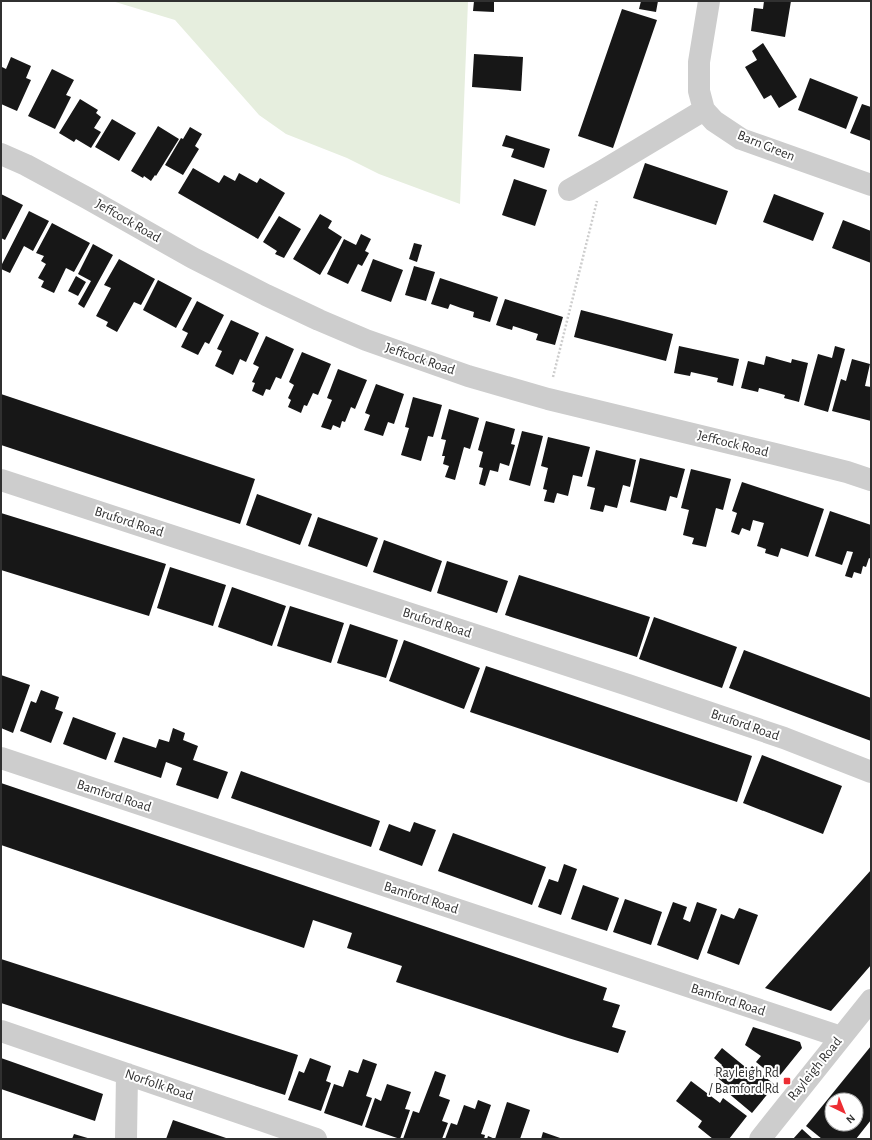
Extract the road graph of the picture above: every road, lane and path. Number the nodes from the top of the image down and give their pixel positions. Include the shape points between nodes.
1 (709, 1) edge
2 (704, 110) junction
3 (1, 154) edge
4 (604, 170) junction
5 (871, 185) edge
6 (569, 190) dead end
7 (548, 399) junction
8 (1, 480) edge
9 (871, 480) edge
10 (1, 758) edge
11 (871, 772) edge
12 (871, 1000) edge
13 (1, 1031) edge
14 (841, 1037) junction
15 (127, 1074) junction
16 (126, 1139) edge
17 (316, 1139) edge
18 (760, 1139) edge

1 - 2 street via 699,62 699,91
2 - 4 street
2 - 5 street, Barn Green via 714,121 741,139
3 - 7 street, Jeffcock Road via 80,194 193,258 319,320 366,340 468,376
4 - 6 street
4 - 7 path
7 - 9 street, Jeffcock Road
8 - 11 street, Bruford Road via 621,683 784,738
10 - 14 street, Bamford Road
12 - 14 street, Rayleigh Road
13 - 15 street, Norfolk Road
14 - 18 street, Rayleigh Road
15 - 16 street
15 - 17 street, Norfolk Road

